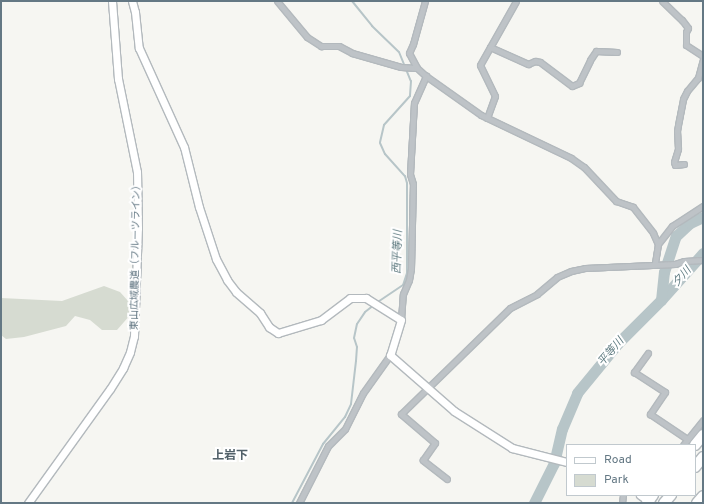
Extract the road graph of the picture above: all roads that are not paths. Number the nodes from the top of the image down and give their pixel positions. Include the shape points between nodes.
1 (112, 1) edge
2 (132, 1) edge
3 (276, 1) edge
4 (424, 1) edge
5 (516, 1) edge
6 (665, 2) edge
7 (490, 47) junction
8 (617, 52) dead end
9 (703, 56) edge
10 (703, 59) edge
11 (417, 68) junction
12 (426, 76) junction
13 (487, 118) junction
14 (684, 164) dead end
15 (703, 206) edge
16 (658, 244) junction
17 (702, 260) edge
18 (657, 264) junction
19 (401, 320) junction
20 (648, 353) dead end
21 (390, 355) junction
22 (427, 386) junction
23 (703, 420) edge
24 (703, 435) edge
25 (691, 442) edge
26 (703, 457) edge
27 (565, 462) edge
28 (696, 465) edge
29 (447, 479) dead end
30 (703, 496) edge
31 (28, 503) edge
32 (299, 503) edge
33 (697, 503) edge

1 - 31 street, 東山広域農道（フルーツライン） via 118,79 138,188 134,336 123,368 110,389
2 - 19 street via 139,48 184,147 199,207 216,259 236,292 260,313 268,327 278,333 321,320 353,297 366,298
3 - 11 street via 308,37 321,46 339,46 352,53 401,67
4 - 11 street via 409,53
5 - 7 street
6 - 9 street via 688,28 686,45
7 - 8 street via 528,64 540,62 572,86 579,83 596,51
7 - 13 street via 480,65 495,96
10 - 14 street via 698,78 686,91 677,130 678,149 674,165
11 - 12 street
12 - 13 street
12 - 19 street via 414,103 410,174 413,184 412,269 403,294
13 - 16 street via 572,158 616,201 633,207 653,233
15 - 16 street via 672,226
16 - 18 street
17 - 18 street
18 - 22 street via 585,268 557,277 537,294 510,308
19 - 21 street
20 - 25 street via 634,372 665,392 650,414
21 - 22 street
21 - 32 street via 363,393 345,429 328,446
22 - 27 street via 454,411 501,443
22 - 29 street via 401,414 435,443 423,460
23 - 25 street
24 - 25 highway
26 - 28 highway
30 - 33 highway

